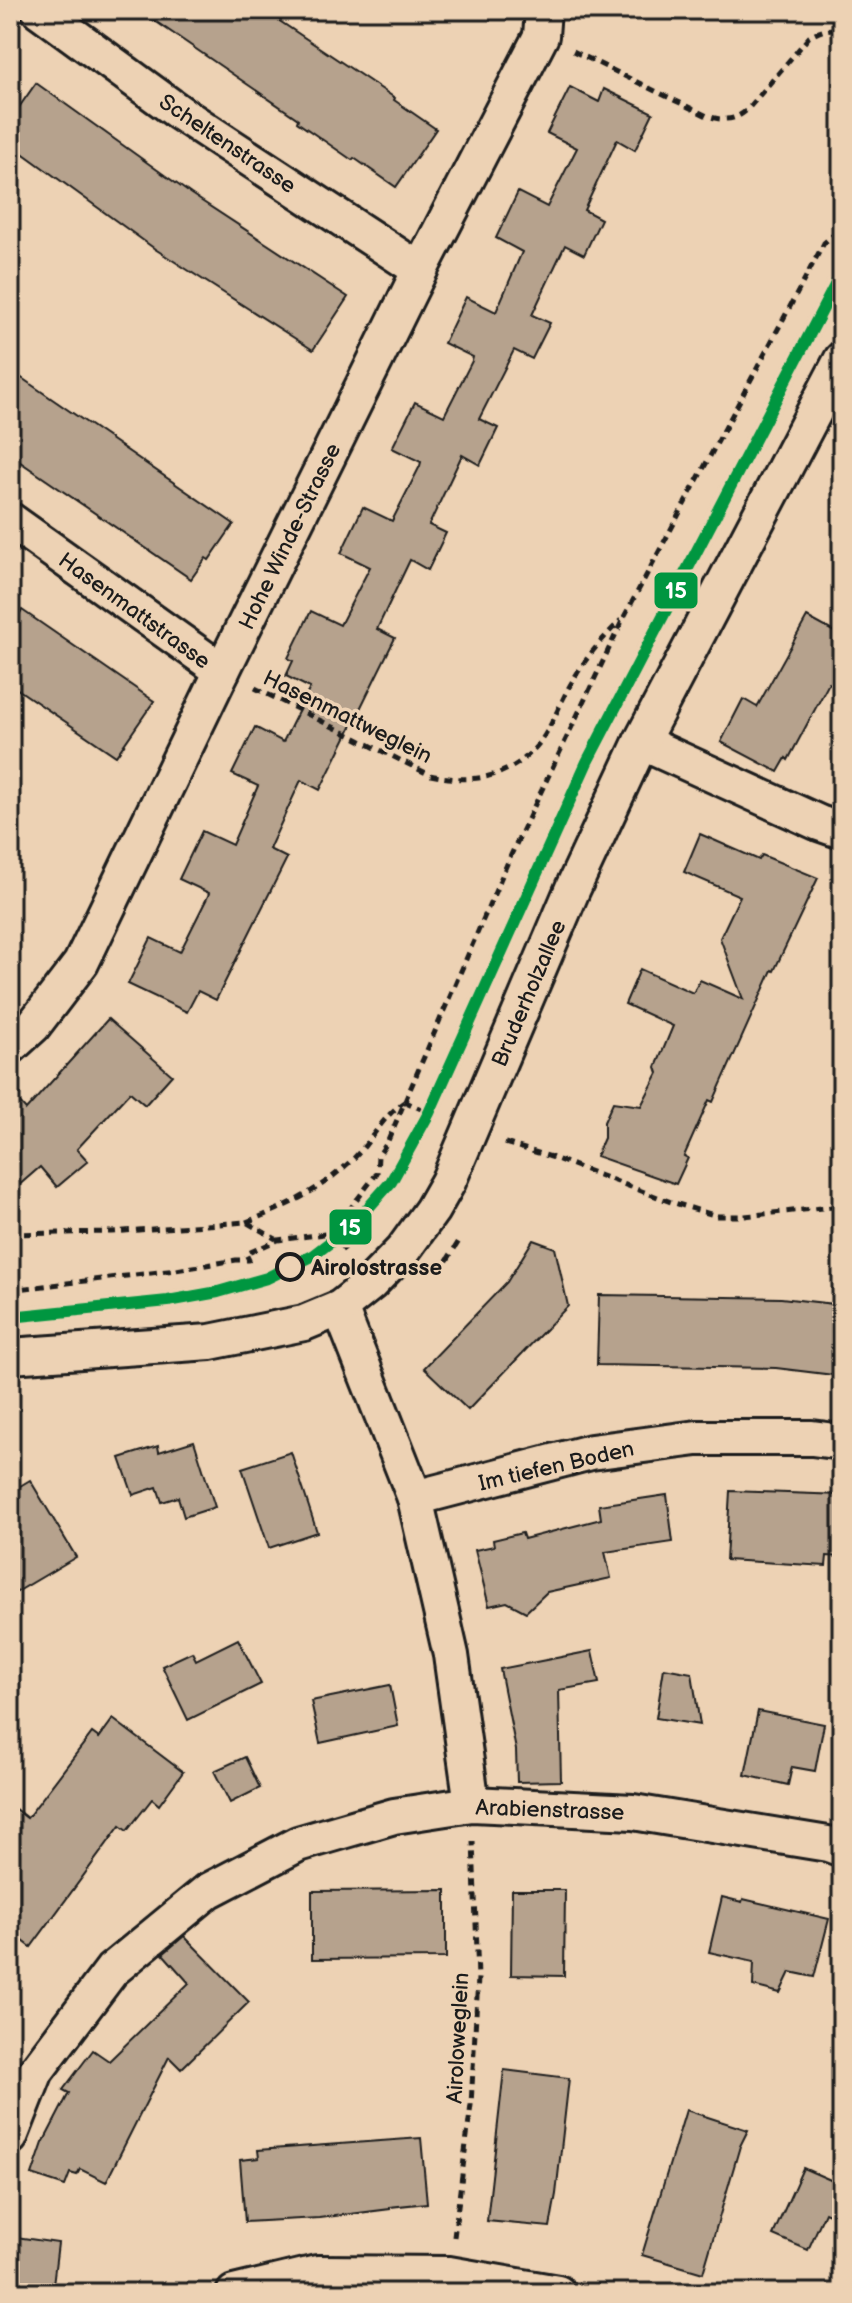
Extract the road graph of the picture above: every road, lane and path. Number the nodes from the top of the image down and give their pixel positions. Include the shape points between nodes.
1 (39, 10) edge
2 (542, 23) edge
3 (842, 30) edge
4 (842, 224) edge
5 (420, 270) junction
6 (842, 359) edge
7 (10, 520) edge
8 (624, 617) junction
9 (222, 671) junction
10 (641, 742) junction
11 (842, 831) edge
12 (10, 1047) edge
13 (404, 1101) junction
14 (443, 1119) dead end
15 (498, 1141) dead end
16 (842, 1206) edge
17 (246, 1222) junction
18 (332, 1233) junction
19 (10, 1234) edge
20 (278, 1240) junction
21 (353, 1260) dead end
22 (10, 1290) edge
23 (340, 1308) junction
24 (10, 1356) edge
25 (842, 1442) edge
26 (415, 1498) junction
27 (472, 1804) junction
28 (842, 1849) edge
29 (10, 2137) edge
30 (449, 2274) junction
31 (234, 2293) edge
32 (558, 2293) edge

1 - 5 street, Scheltenstrasse via 180,113
2 - 3 path via 707,116 727,120 748,109 809,37 821,30
2 - 5 street, Hohe Winde-Strasse
4 - 8 path via 824,243
5 - 9 street, Hohe Winde-Strasse
6 - 10 street, Bruderholzallee
7 - 9 street, Hasenmattstrasse
8 - 9 path, Hasenmattweglein via 575,676 540,741 518,764 482,779 430,775
8 - 13 path via 510,857
9 - 12 street, Hohe Winde-Strasse via 81,963 33,1026
10 - 11 street
10 - 23 street, Bruderholzallee via 448,1182 403,1250
13 - 14 path
13 - 17 path via 315,1191
13 - 18 path via 378,1156 377,1173
15 - 16 path via 717,1216
17 - 19 path
17 - 20 path
18 - 20 path
18 - 21 path
20 - 22 path via 246,1254 249,1260
23 - 24 street, Bruderholzallee via 304,1323 210,1342
23 - 26 street
25 - 26 street, Im tiefen Boden via 697,1438 591,1452
26 - 27 street via 451,1655
27 - 28 street, Arabienstrasse via 633,1812
27 - 29 street, Arabienstrasse via 394,1816 298,1844 208,1891 112,1970 36,2071
27 - 30 path, Airoloweglein via 478,1978 471,2105
30 - 31 street via 317,2273
30 - 32 street

